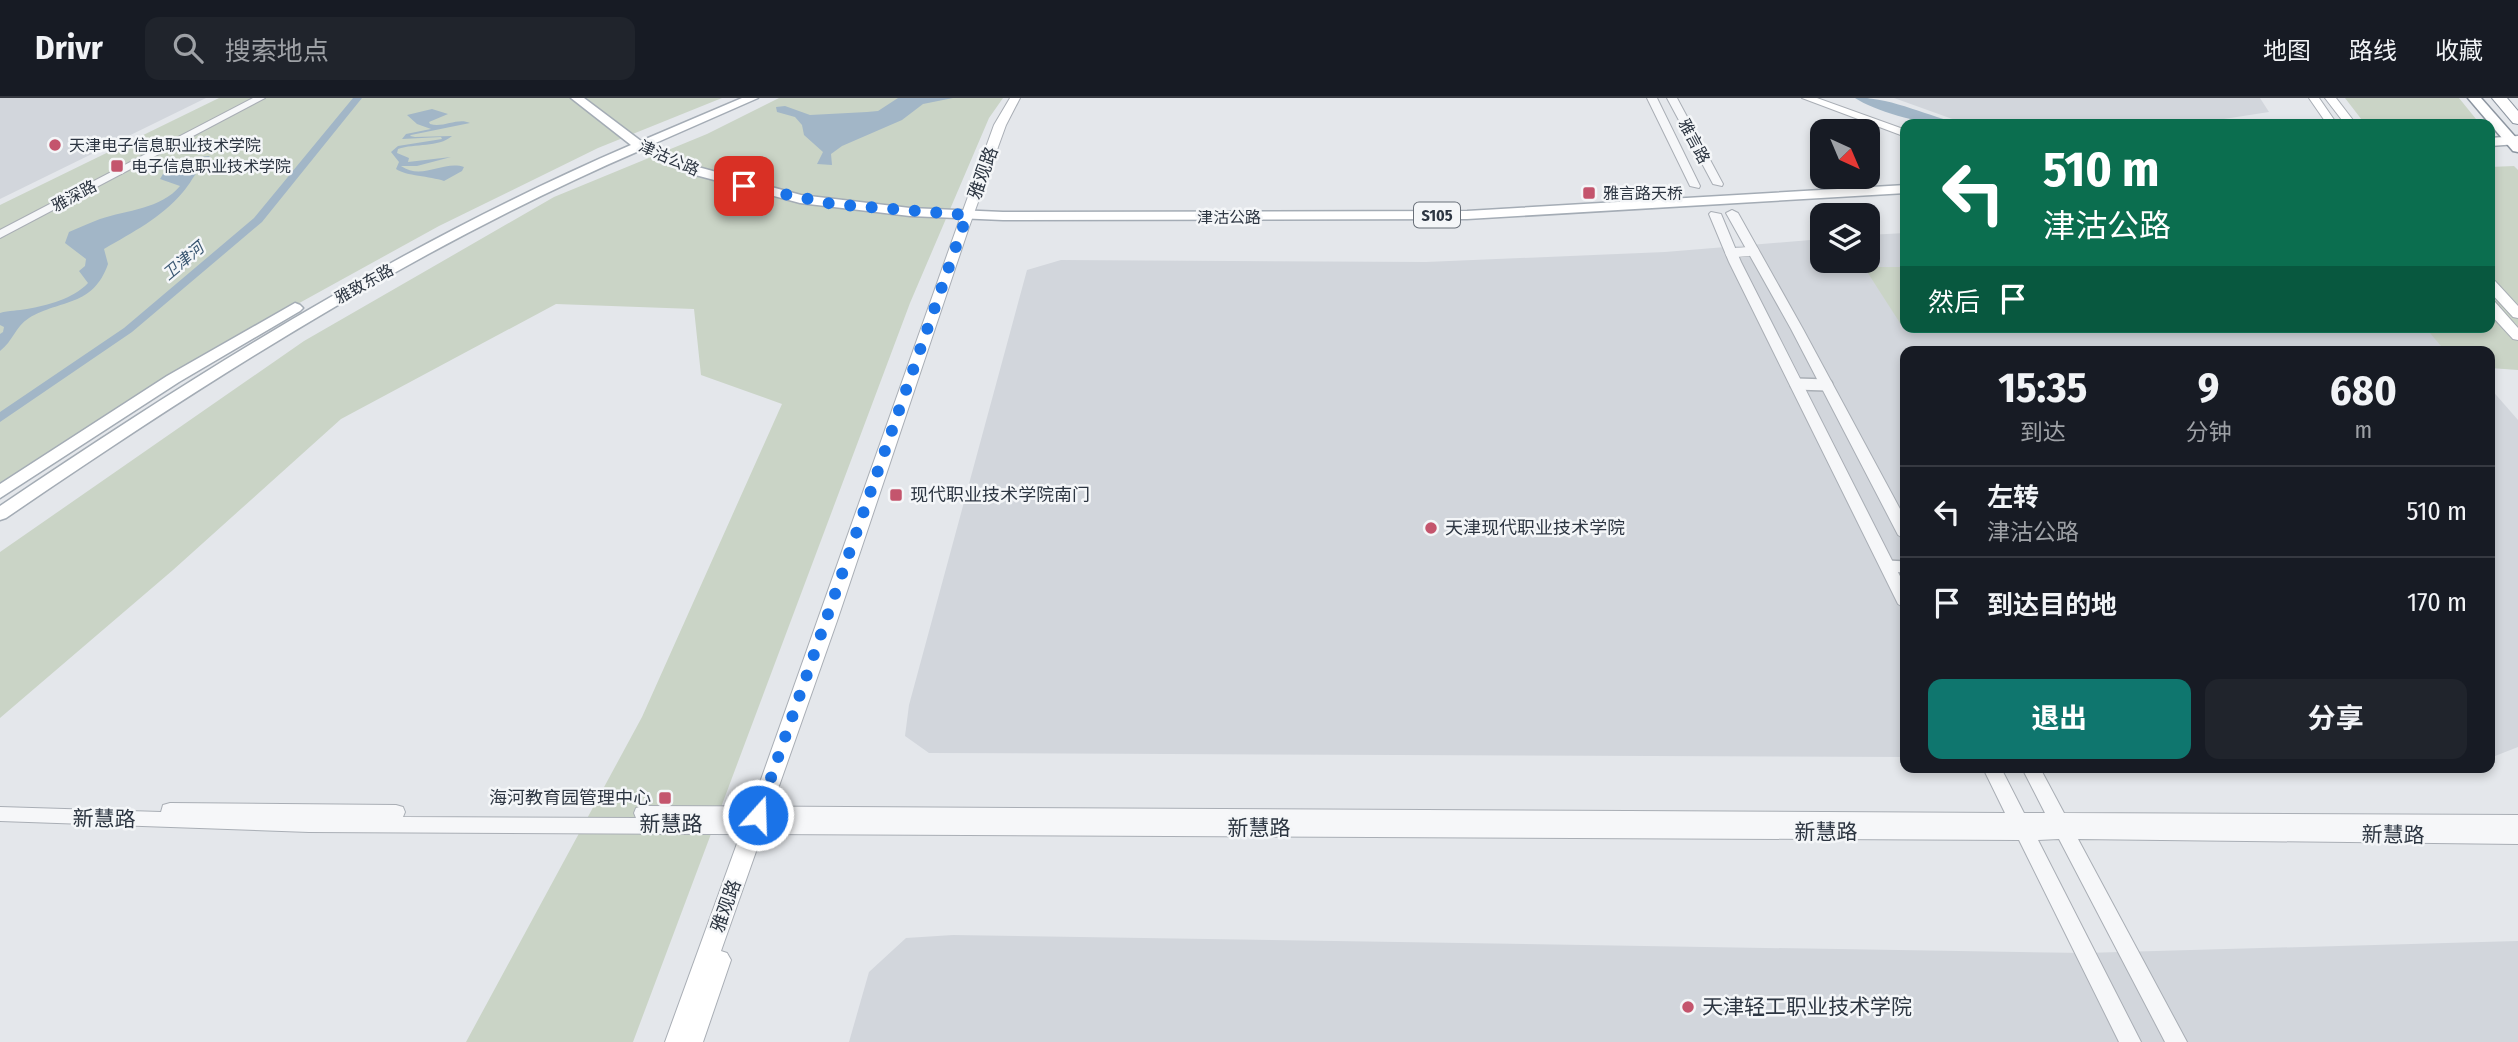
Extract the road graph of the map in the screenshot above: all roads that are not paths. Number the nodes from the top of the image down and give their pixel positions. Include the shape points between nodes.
1 (254, 98) edge
2 (260, 98) edge
3 (577, 98) edge
4 (595, 98) edge
5 (734, 98) edge
6 (752, 98) edge
7 (1018, 98) edge
8 (1653, 98) edge
9 (1672, 98) edge
10 (1807, 98) edge
11 (1816, 98) edge
12 (2314, 98) edge
13 (2330, 98) edge
14 (2474, 98) edge
15 (2499, 98) edge
16 (2329, 119) edge
17 (2347, 119) edge
18 (2493, 119) edge
19 (2518, 120) edge
20 (2495, 121) edge
21 (1900, 131) edge
22 (1900, 131) edge
23 (642, 141) junction
24 (2495, 142) edge
25 (2516, 144) edge
26 (2495, 150) edge
27 (1900, 181) edge
28 (1718, 184) dead end
29 (1695, 186) dead end
30 (1900, 189) edge
31 (972, 211) junction
32 (1732, 213) dead end
33 (1715, 214) dead end
34 (0, 233) edge
35 (1754, 251) junction
36 (1730, 253) junction
37 (2495, 289) edge
38 (2495, 311) edge
39 (2518, 314) edge
40 (2518, 336) edge
41 (1796, 384) junction
42 (1827, 385) junction
43 (0, 492) edge
44 (0, 513) edge
45 (1900, 524) edge
46 (1887, 566) junction
47 (1900, 567) edge
48 (1900, 592) edge
49 (1995, 773) edge
50 (2034, 773) edge
51 (0, 803) edge
52 (764, 811) junction
53 (0, 814) edge
54 (733, 818) junction
55 (2518, 823) edge
56 (2022, 826) junction
57 (2061, 826) junction
58 (2518, 836) edge
59 (677, 1042) edge
60 (691, 1042) edge
61 (2130, 1042) edge
62 (2176, 1042) edge

1 - 34 street, 雅深路
2 - 34 street, 雅深路
3 - 23 main road, 津沽公路 / S105
4 - 23 main road, 津沽公路 / S105
5 - 23 main road, 雅致东路
6 - 23 main road, 雅致东路
7 - 31 main road, 雅观路 via 1000,125
8 - 29 street, 雅言路
9 - 28 street, 雅言路
10 - 21 main road
11 - 22 main road
12 - 16 main road
13 - 17 main road
14 - 18 highway
15 - 19 highway
20 - 25 highway
23 - 31 main road, 津沽公路 / S105 via 704,174 800,198 880,210
23 - 43 main road, 雅致东路 via 503,199 299,305 173,379
23 - 44 main road, 雅致东路 via 303,317 112,436
24 - 25 main road
25 - 26 main road
27 - 31 main road, 津沽公路 / S105 via 1471,207
30 - 31 main road, 津沽公路 / S105 via 1467,215
31 - 52 main road, 雅观路
32 - 35 street
33 - 36 street
35 - 36 street
35 - 42 street
36 - 41 street
37 - 39 main road
38 - 40 main road
41 - 42 street
41 - 46 street
42 - 45 street
46 - 47 street
46 - 48 street
49 - 56 street
50 - 57 street
51 - 54 street, 新慧路
52 - 54 street, 新慧路
52 - 54 main road via 753,805
52 - 56 street, 新慧路
52 - 59 main road, 雅观路
52 - 60 main road, 雅观路
53 - 54 street, 新慧路 via 309,824
55 - 57 street, 新慧路
56 - 57 street, 新慧路
56 - 61 street
57 - 58 street, 新慧路
57 - 62 street

